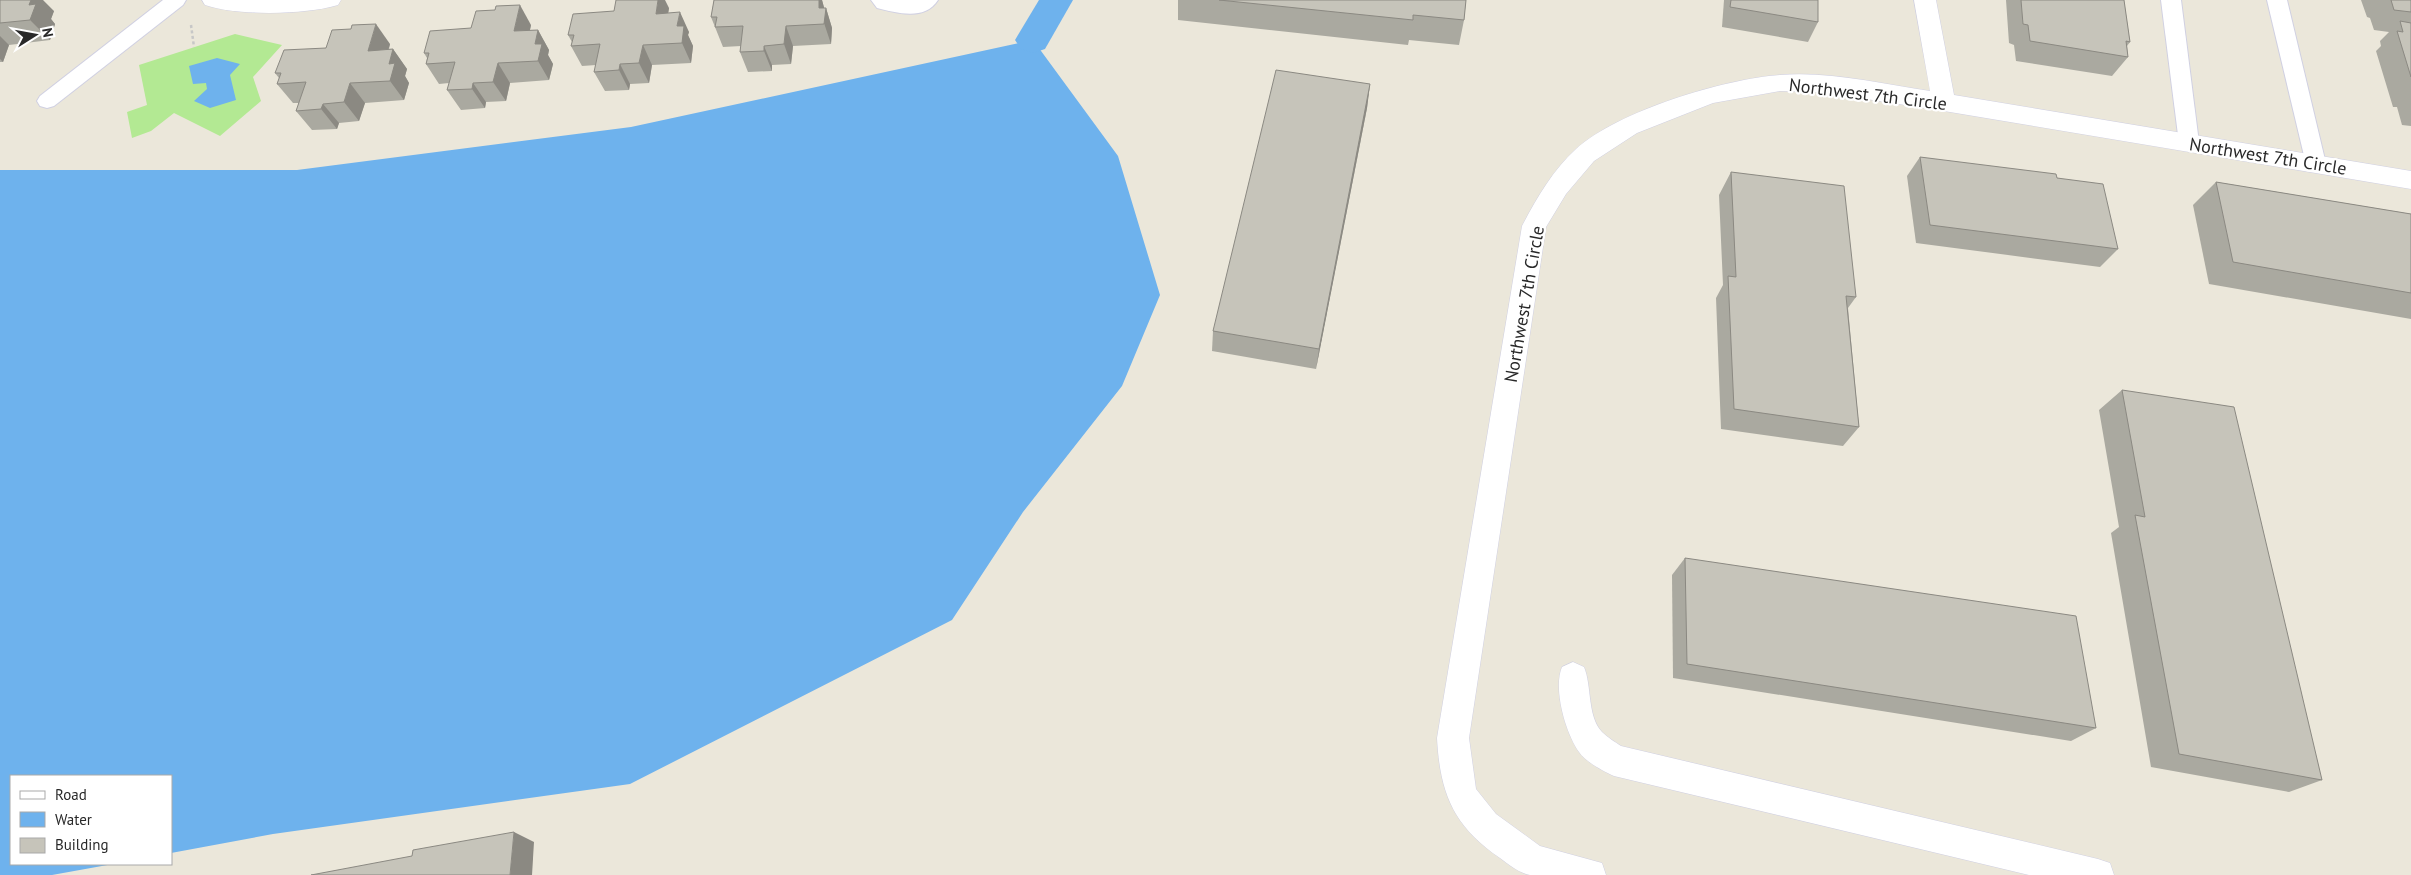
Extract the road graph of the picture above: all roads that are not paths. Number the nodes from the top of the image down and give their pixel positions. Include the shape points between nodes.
1 (176, 0) edge
2 (213, 0) edge
3 (330, 0) edge
4 (881, 0) edge
5 (928, 0) edge
6 (1925, 0) edge
7 (2171, 0) edge
8 (2277, 0) edge
9 (46, 102) dead end
10 (1944, 102) junction
11 (2189, 143) junction
12 (2316, 164) junction
13 (2411, 180) edge
14 (1573, 677) dead end
15 (1535, 868) edge
16 (1590, 875) edge
17 (2098, 875) edge

1 - 9 lane
2 - 3 street via 223,3 304,4
4 - 5 lane via 915,8
6 - 10 street
7 - 11 lane
8 - 12 lane
10 - 11 street, Northwest 7th Circle
10 - 15 street, Northwest 7th Circle via 1821,84 1780,83 1710,95 1628,127 1585,155 1557,187 1534,226 1453,738 1454,768 1464,799 1482,823
11 - 12 street, Northwest 7th Circle
12 - 13 street, Northwest 7th Circle
14 - 17 street via 1578,715 1590,742 1614,760
15 - 16 street, Northwest 7th Circle

